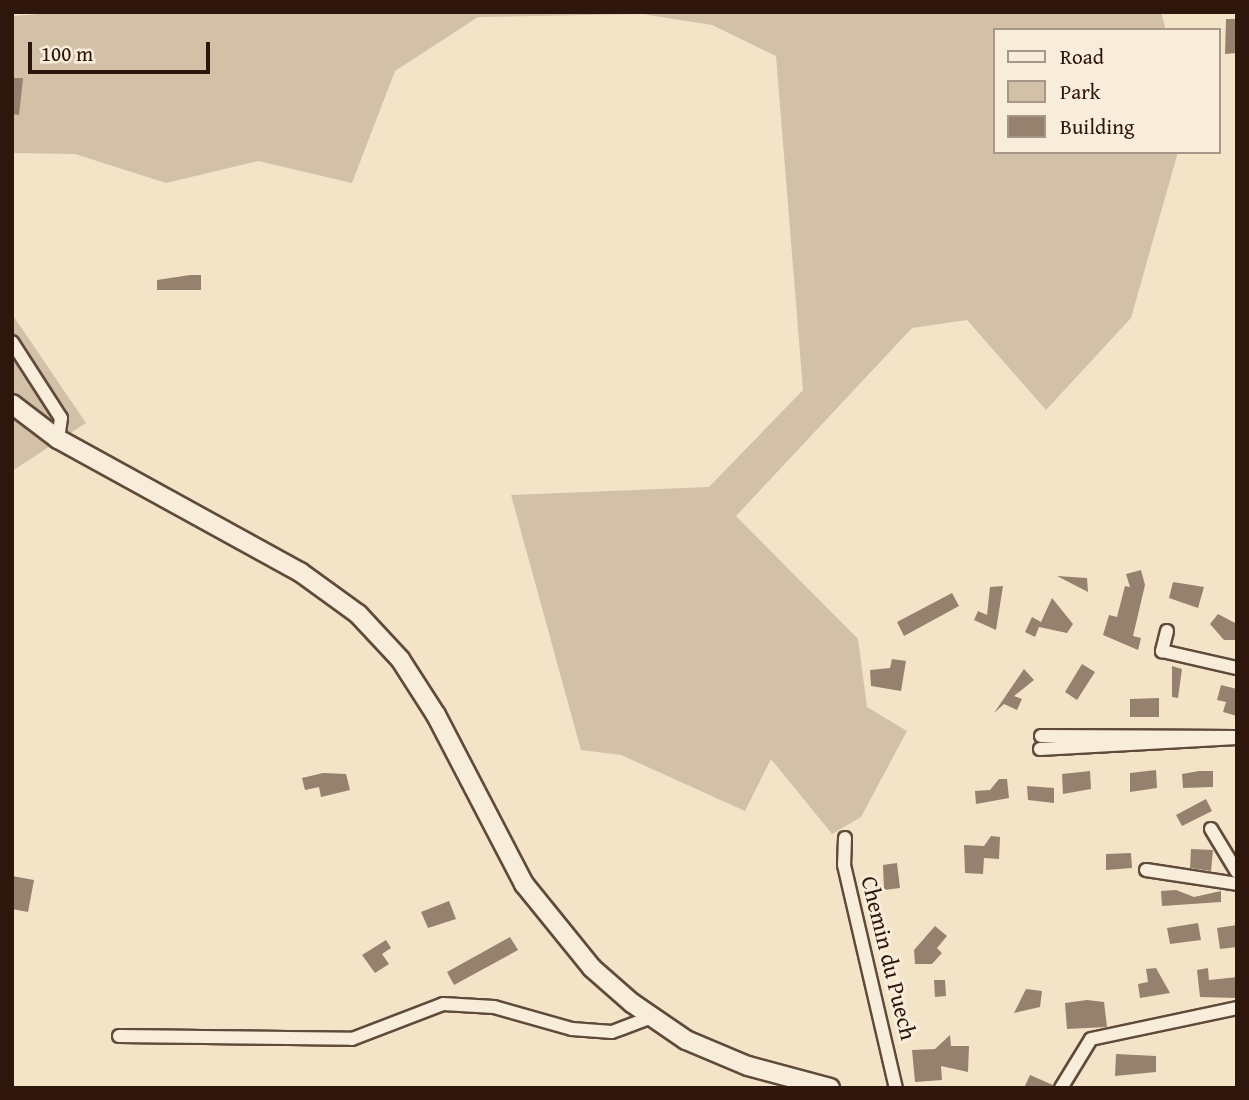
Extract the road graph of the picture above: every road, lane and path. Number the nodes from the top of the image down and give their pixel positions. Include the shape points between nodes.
1 (12, 342) edge
2 (12, 404) edge
3 (58, 439) junction
4 (1167, 631) dead end
5 (1237, 668) edge
6 (1237, 738) edge
7 (1041, 742) dead end
8 (1211, 829) dead end
9 (845, 838) dead end
10 (1146, 870) dead end
11 (1237, 872) edge
12 (1237, 884) edge
13 (1237, 1008) edge
14 (653, 1017) junction
15 (119, 1036) dead end
16 (830, 1088) edge
17 (896, 1088) edge
18 (1061, 1088) edge

1 - 3 street via 61,418
2 - 3 main road
3 - 14 main road via 300,572 358,614 400,659 436,715 486,817 556,928 592,968
4 - 5 street via 1162,651
6 - 7 street
8 - 11 street
9 - 17 street, Chemin du Puech via 844,865
10 - 12 street
13 - 18 street via 1091,1039
14 - 15 street via 612,1032 572,1029 494,1007 443,1004 352,1039
14 - 16 main road via 686,1040 748,1066

